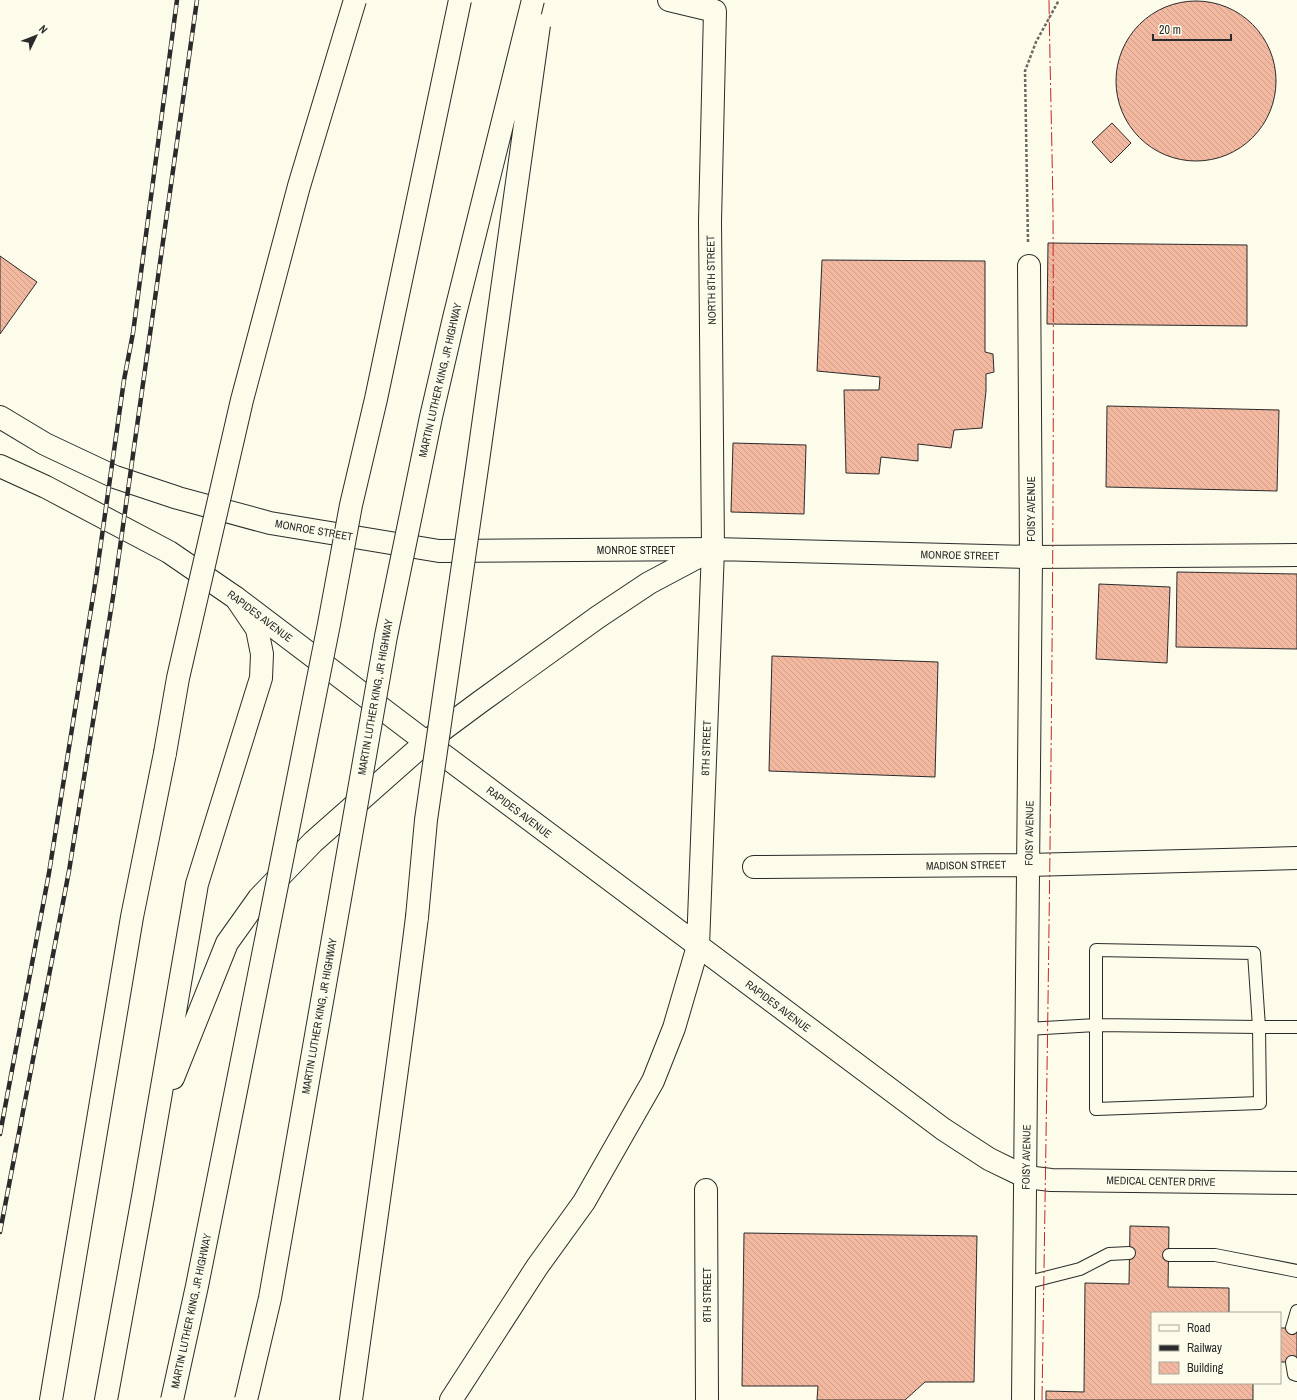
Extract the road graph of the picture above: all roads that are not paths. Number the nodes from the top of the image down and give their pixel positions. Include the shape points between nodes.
1 (355, 0) edge
2 (460, 0) edge
3 (533, 0) edge
4 (542, 0) edge
5 (669, 0) edge
6 (1029, 266) road end
7 (0, 417) edge
8 (0, 466) edge
9 (713, 550) junction
10 (1297, 555) edge
11 (1031, 557) junction
12 (236, 598) junction
13 (426, 742) junction
14 (1297, 858) edge
15 (1028, 865) junction
16 (754, 867) dead end
17 (698, 946) junction
18 (1096, 1025) junction
19 (1259, 1027) junction
20 (1297, 1027) edge
21 (1027, 1028) junction
22 (156, 1122) junction
23 (1026, 1177) junction
24 (1297, 1183) edge
25 (706, 1190) dead end
26 (1130, 1254) dead end
27 (1169, 1255) dead end
28 (1297, 1271) edge
29 (1024, 1283) junction
30 (1297, 1311) edge
31 (1292, 1328) dead end
32 (1292, 1362) dead end
33 (1297, 1375) edge
34 (51, 1400) edge
35 (106, 1400) edge
36 (172, 1400) edge
37 (246, 1400) edge
38 (351, 1400) edge
39 (451, 1400) edge
40 (707, 1400) edge
41 (1024, 1400) edge

1 - 34 main road, bridge via 299,186 242,400 178,678 132,917
2 - 36 main road, MARTIN LUTHER KING, JR HIGHWAY, bridge via 352,505 197,1286
3 - 37 main road, MARTIN LUTHER KING, JR HIGHWAY, bridge via 454,318 387,628 270,1298
4 - 38 main road, bridge via 426,820 399,1059
5 - 9 main road, NORTH 8TH STREET via 715,11 710,221
6 - 11 main road, FOISY AVENUE
7 - 9 main road, MONROE STREET via 45,444 115,477 178,498 270,523 439,552
8 - 12 main road, RAPIDES AVENUE via 46,487 169,552
9 - 11 main road, MONROE STREET
9 - 13 main road via 649,583 604,613
9 - 17 main road, 8TH STREET
10 - 11 main road, MONROE STREET
11 - 15 main road, FOISY AVENUE
12 - 13 main road, RAPIDES AVENUE
12 - 22 main road via 257,629 262,654 261,678 198,884
13 - 17 main road, RAPIDES AVENUE
13 - 22 main road via 312,842 259,898 227,943
14 - 15 main road, MADISON STREET
15 - 16 main road, MADISON STREET
15 - 21 main road, FOISY AVENUE
17 - 23 main road, RAPIDES AVENUE via 943,1129 989,1159
17 - 39 main road, 8TH STREET via 674,1028 653,1081 584,1202 537,1267
18 - 19 lane
18 - 19 lane via 1096,950 1254,953
18 - 19 lane via 1096,1109 1260,1102
18 - 21 lane
19 - 20 lane
21 - 23 main road, FOISY AVENUE
22 - 35 main road
23 - 24 main road, MEDICAL CENTER DRIVE via 1051,1180
23 - 29 main road, FOISY AVENUE
25 - 40 main road, 8TH STREET
26 - 29 lane via 1109,1254 1080,1269
27 - 28 lane via 1215,1255
29 - 41 main road, FOISY AVENUE
30 - 31 lane
32 - 33 lane via 1294,1374

